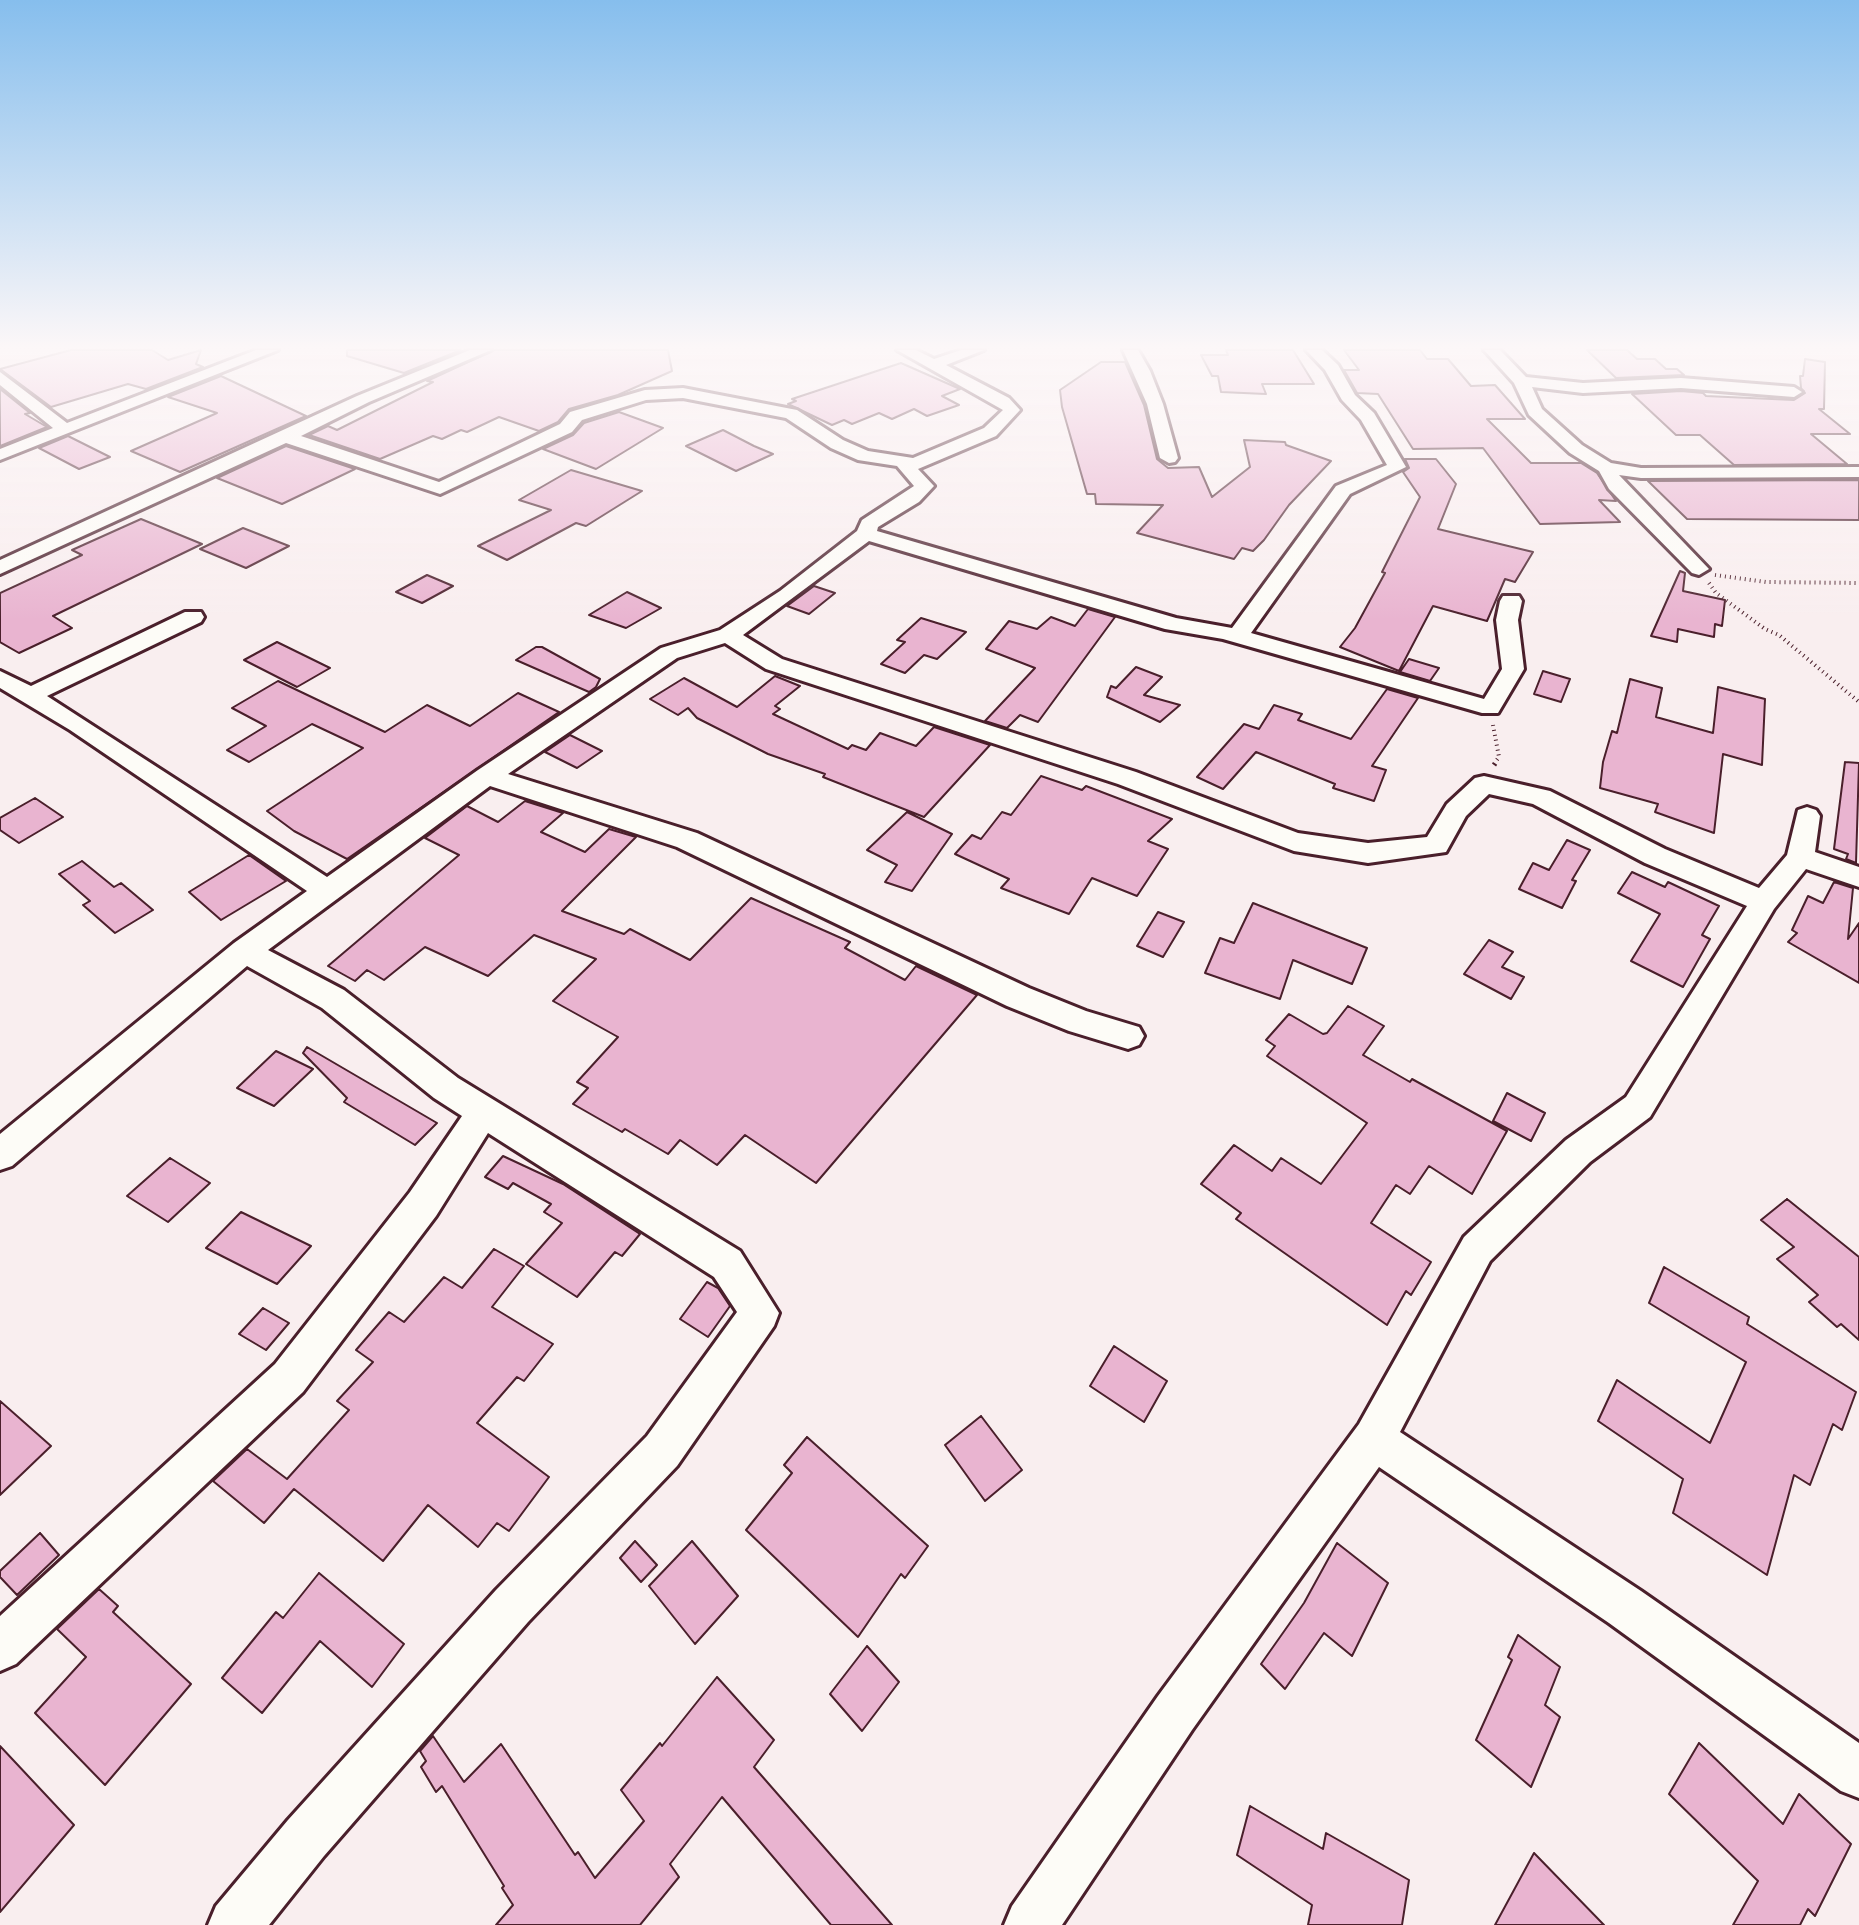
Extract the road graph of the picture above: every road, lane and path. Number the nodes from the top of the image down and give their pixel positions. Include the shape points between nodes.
1 (35, 440) edge
2 (279, 440) edge
3 (294, 440) edge
4 (541, 440) edge
5 (831, 440) edge
6 (974, 440) edge
7 (1164, 440) edge
8 (1381, 440) edge
9 (1566, 440) edge
10 (0, 455) edge
11 (1169, 458) dead end
12 (912, 463) junction
13 (1606, 468) junction
14 (1859, 472) edge
15 (866, 534) junction
16 (0, 568) edge
17 (1699, 569) junction
18 (1859, 583) edge
19 (1511, 601) dead end
20 (193, 617) dead end
21 (728, 635) junction
22 (1237, 637) junction
23 (0, 678) edge
24 (29, 696) junction
25 (1859, 702) edge
26 (1490, 708) junction
27 (487, 776) junction
28 (1484, 784) junction
29 (1807, 816) dead end
30 (1800, 857) junction
31 (1859, 877) edge
32 (329, 892) junction
33 (1764, 902) junction
34 (245, 951) junction
35 (1128, 1036) dead end
36 (483, 1112) junction
37 (0, 1155) edge
38 (1374, 1439) junction
39 (0, 1648) edge
40 (1859, 1773) edge
41 (235, 1925) edge
42 (1031, 1925) edge

1 - 10 street
2 - 16 street
3 - 4 street via 440,488
5 - 12 street via 864,456
6 - 12 street
7 - 11 street
8 - 22 street via 1397,467 1343,490
9 - 13 street
12 - 15 street via 906,467 925,486 869,524
13 - 14 street via 1641,473
13 - 17 street via 1616,485
15 - 21 street
15 - 22 street via 1173,624
17 - 18 path via 1766,582
17 - 25 path via 1716,593 1779,635
19 - 26 street via 1507,620 1513,669
20 - 24 street
21 - 27 street via 669,653
21 - 28 street via 774,664 1127,778 1294,842 1368,853 1436,845 1456,810
22 - 26 street
23 - 24 street
24 - 32 street
26 - 28 path via 1499,757
27 - 32 street
27 - 35 street via 687,840 1018,997
28 - 33 street via 1541,797 1655,856
29 - 30 street
30 - 31 street
30 - 33 street
32 - 34 street
33 - 38 street via 1638,1107 1578,1151 1477,1249
34 - 36 street via 333,999
34 - 37 street
36 - 39 street via 423,1204 289,1378
36 - 41 street via 727,1264 760,1313 662,1451 512,1606
38 - 40 street
38 - 42 street via 1175,1713

